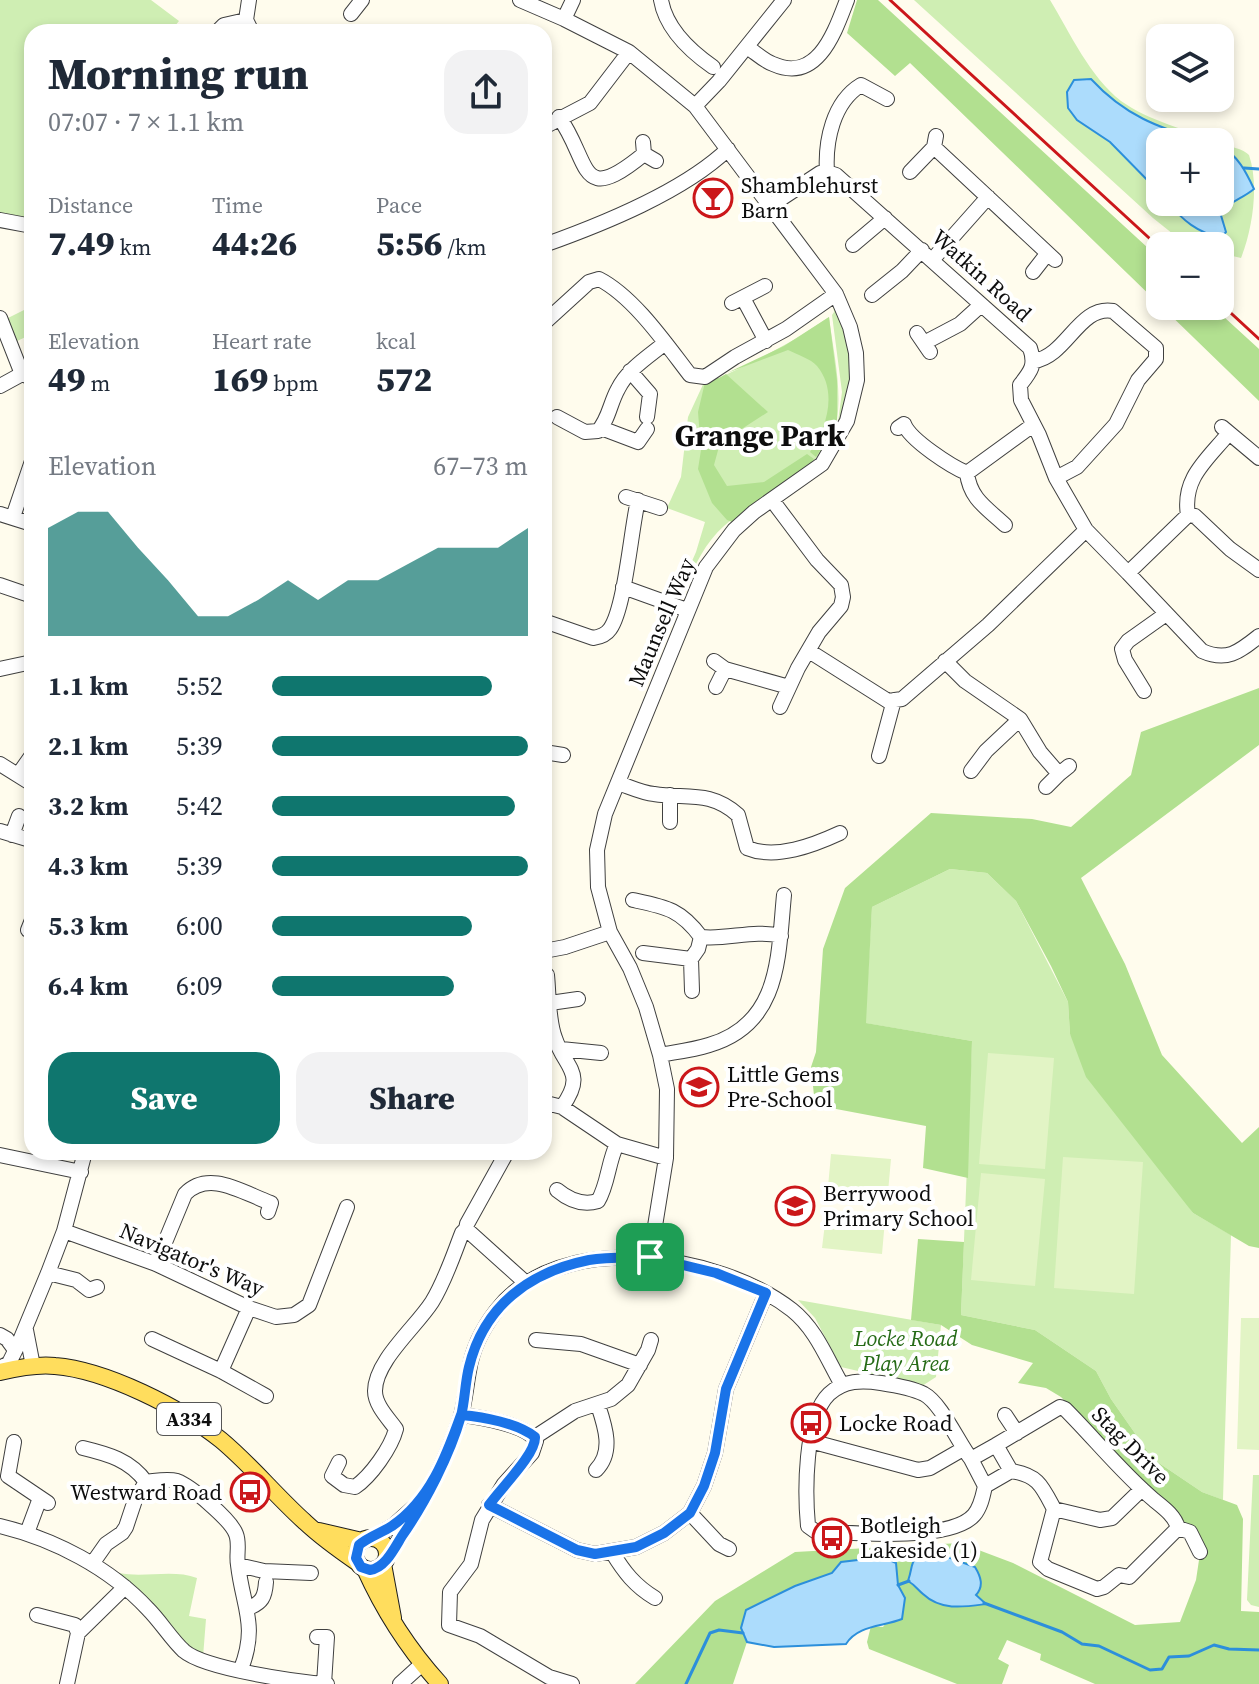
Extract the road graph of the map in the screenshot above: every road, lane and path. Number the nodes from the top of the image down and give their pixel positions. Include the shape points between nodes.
1 (249, 0) edge
2 (362, 0) edge
3 (520, 0) edge
4 (573, 0) edge
5 (661, 0) edge
6 (784, 0) edge
7 (847, 0) edge
8 (351, 14) dead end
9 (564, 19) junction
10 (249, 24) edge
11 (747, 47) junction
12 (629, 52) junction
13 (706, 67) dead end
14 (887, 99) dead end
15 (695, 106) junction
16 (559, 117) junction
17 (552, 122) edge
18 (728, 149) junction
19 (648, 152) dead end
20 (827, 172) junction
21 (910, 172) dead end
22 (988, 197) junction
23 (770, 206) junction
24 (885, 218) junction
25 (0, 220) edge
26 (24, 224) edge
27 (552, 242) edge
28 (853, 244) dead end
29 (927, 255) junction
30 (1033, 272) dead end
31 (765, 286) dead end
32 (836, 294) junction
33 (872, 295) dead end
34 (981, 305) junction
35 (552, 316) edge
36 (0, 318) edge
37 (766, 341) junction
38 (665, 343) junction
39 (924, 343) dead end
40 (1034, 361) junction
41 (24, 370) edge
42 (630, 371) junction
43 (24, 377) edge
44 (0, 386) edge
45 (557, 415) dead end
46 (904, 423) dead end
47 (1033, 425) junction
48 (601, 428) junction
49 (1259, 458) edge
50 (967, 473) junction
51 (24, 478) edge
52 (1056, 478) junction
53 (772, 500) junction
54 (660, 508) dead end
55 (7, 515) edge
56 (1188, 515) junction
57 (1000, 516) dead end
58 (1086, 530) junction
59 (1259, 570) edge
60 (1128, 573) junction
61 (0, 585) edge
62 (623, 587) junction
63 (24, 593) edge
64 (687, 610) junction
65 (1166, 614) junction
66 (552, 624) edge
67 (1259, 636) edge
68 (809, 651) junction
69 (945, 661) junction
70 (24, 664) edge
71 (0, 669) edge
72 (1145, 683) dead end
73 (716, 687) dead end
74 (789, 687) junction
75 (894, 700) junction
76 (780, 707) dead end
77 (1020, 719) junction
78 (552, 753) edge
79 (563, 755) dead end
80 (879, 756) dead end
81 (0, 764) edge
82 (24, 766) edge
83 (971, 771) dead end
84 (18, 775) junction
85 (24, 779) edge
86 (618, 783) junction
87 (1046, 787) dead end
88 (670, 795) junction
89 (19, 816) dead end
90 (670, 822) dead end
91 (830, 834) dead end
92 (13, 835) edge
93 (784, 895) dead end
94 (633, 900) dead end
95 (610, 932) junction
96 (781, 936) junction
97 (701, 937) junction
98 (552, 949) edge
99 (643, 953) dead end
100 (691, 959) junction
101 (692, 991) dead end
102 (578, 999) dead end
103 (552, 1003) edge
104 (552, 1020) edge
105 (561, 1049) junction
106 (601, 1053) dead end
107 (660, 1055) junction
108 (552, 1104) edge
109 (562, 1107) junction
110 (617, 1144) junction
111 (0, 1155) edge
112 (666, 1158) junction
113 (83, 1160) edge
114 (503, 1160) edge
115 (81, 1172) junction
116 (561, 1197) dead end
117 (273, 1207) dead end
118 (347, 1207) dead end
119 (466, 1229) junction
120 (64, 1231) junction
121 (650, 1257) junction
122 (156, 1264) junction
123 (48, 1273) junction
124 (526, 1283) junction
125 (92, 1292) dead end
126 (766, 1293) junction
127 (249, 1308) junction
128 (26, 1326) junction
129 (0, 1335) edge
130 (161, 1340) dead end
131 (536, 1340) dead end
132 (651, 1347) dead end
133 (15, 1350) junction
134 (640, 1365) junction
135 (33, 1366) junction
136 (0, 1370) edge
137 (221, 1371) junction
138 (0, 1381) edge
139 (842, 1385) junction
140 (258, 1396) dead end
141 (598, 1405) junction
142 (461, 1415) junction
143 (1005, 1415) dead end
144 (1017, 1433) junction
145 (535, 1437) junction
146 (810, 1441) junction
147 (14, 1442) dead end
148 (996, 1445) junction
149 (83, 1449) dead end
150 (967, 1454) junction
151 (603, 1468) dead end
152 (331, 1471) dead end
153 (1011, 1471) junction
154 (146, 1482) junction
155 (985, 1486) junction
156 (1142, 1489) junction
157 (422, 1500) junction
158 (489, 1505) junction
159 (1054, 1509) junction
160 (690, 1513) junction
161 (0, 1526) edge
162 (1178, 1528) junction
163 (314, 1529) junction
164 (27, 1533) junction
165 (367, 1540) junction
166 (722, 1550) dead end
167 (612, 1552) junction
168 (1200, 1552) dead end
169 (385, 1561) junction
170 (92, 1564) junction
171 (238, 1565) junction
172 (361, 1566) junction
173 (311, 1573) dead end
174 (266, 1582) dead end
175 (125, 1587) junction
176 (655, 1598) dead end
177 (248, 1608) junction
178 (37, 1615) dead end
179 (393, 1622) junction
180 (78, 1633) junction
181 (317, 1637) dead end
182 (422, 1664) junction
183 (241, 1669) junction
184 (548, 1681) edge
185 (284, 1682) edge
186 (67, 1684) edge
187 (326, 1684) edge
188 (400, 1684) edge
189 (440, 1684) edge
190 (572, 1684) edge

1 - 10 street
2 - 8 street
3 - 9 street, Maunsell Way
4 - 9 street
5 - 13 street via 671,28
6 - 11 street
7 - 11 street via 832,38 814,60 785,67
9 - 12 street, Maunsell Way
11 - 15 street
12 - 15 street, Maunsell Way
12 - 16 street via 590,103
14 - 20 street via 860,80 819,143
15 - 18 street, Maunsell Way
16 - 17 street
16 - 19 street via 579,149 586,173 595,179
18 - 23 street, Maunsell Way
18 - 27 street via 624,213
20 - 23 street
20 - 24 street, Watkin Road
21 - 22 street via 935,141
22 - 29 street
22 - 30 street via 1051,257
23 - 32 street, Maunsell Way
24 - 28 street
24 - 29 street, Watkin Road
25 - 26 street
29 - 33 street
29 - 34 street, Watkin Road
31 - 37 street via 738,300
32 - 37 street
32 - 53 street, Maunsell Way via 856,353 852,408 822,464
34 - 39 street via 960,324
34 - 40 street, Watkin Road via 1030,348
35 - 38 street via 599,279
36 - 41 street
37 - 38 street via 705,377 690,375
38 - 42 street
40 - 47 street via 1018,392
40 - 52 street via 1069,338 1093,312 1104,309 1156,348 1156,359 1138,380 1116,424 1077,467
42 - 48 street
42 - 48 street via 650,394 647,423 638,442
43 - 44 street
45 - 48 street via 585,432
46 - 50 street via 913,439
47 - 50 street
47 - 52 street
49 - 56 street via 1225,430 1191,480
50 - 57 street via 975,499
51 - 55 street
52 - 58 street
53 - 64 street, Maunsell Way via 727,537 706,567
53 - 68 street via 841,585 841,606
54 - 62 street via 632,499
56 - 59 street
56 - 60 street
58 - 60 street
58 - 69 street
60 - 65 street
61 - 63 street
62 - 64 street
62 - 66 street via 610,629 602,636 593,638
64 - 86 street, Maunsell Way
65 - 67 street via 1202,651 1215,657 1230,655
65 - 72 street via 1122,649
68 - 74 street
68 - 75 street
69 - 75 street via 902,699
69 - 77 street
70 - 71 street
73 - 74 street via 720,665
74 - 76 street
75 - 80 street
77 - 83 street
77 - 87 street via 1040,752 1064,770
78 - 79 street
81 - 84 street
82 - 84 street
84 - 85 street
86 - 88 street
86 - 95 street, Maunsell Way via 597,850 598,887
88 - 90 street
88 - 91 street via 696,796 730,808 738,815 747,848 757,852 796,849
89 - 92 street
93 - 96 street
94 - 97 street via 690,914
95 - 98 street
95 - 107 street, Maunsell Way via 646,1007
96 - 97 street via 765,932
96 - 107 street via 775,977 759,1012 712,1044
97 - 100 street
99 - 100 street
100 - 101 street
102 - 103 street
104 - 105 street
105 - 106 street
105 - 109 street via 573,1069 574,1083
107 - 112 street, Maunsell Way via 667,1089
108 - 109 street
109 - 110 street
110 - 112 street
110 - 116 street via 598,1201
111 - 115 street
112 - 121 street, Maunsell Way
113 - 115 street
114 - 119 street
115 - 120 street
117 - 122 street via 214,1181 193,1186
118 - 127 street, Navigator's Way via 348,1224 309,1305 294,1315 276,1317
119 - 124 street
119 - 152 street via 433,1301 378,1375 375,1391 396,1429 393,1440 358,1485 344,1485
120 - 122 street, Navigator's Way
120 - 123 street
121 - 124 street via 592,1260
121 - 126 street via 716,1273
122 - 127 street, Navigator's Way
123 - 125 street via 76,1280
123 - 128 street
124 - 142 street via 497,1309 481,1336 469,1366
126 - 139 street via 808,1325
126 - 160 street via 726,1389 715,1453
127 - 137 street
128 - 133 street
128 - 135 street
129 - 133 street
130 - 137 street
131 - 134 street via 568,1337
132 - 134 street
133 - 136 street
134 - 141 street via 628,1385
135 - 136 main road, A334
135 - 138 main road, A334
135 - 163 main road, A334 via 67,1367 114,1380 162,1402 220,1439
137 - 140 street
139 - 146 street via 821,1403
139 - 150 street via 860,1380 924,1394
141 - 145 street via 575,1411
141 - 151 street via 607,1445
142 - 145 street via 492,1420
142 - 157 street
143 - 144 street
144 - 148 street, Stag Drive
144 - 156 street, Stag Drive via 1060,1407 1065,1409
145 - 158 street via 532,1453
146 - 150 street, Stag Drive via 918,1470
146 - 155 street via 807,1516 815,1531 941,1530 975,1514
147 - 164 street via 8,1476 44,1500
148 - 150 street, Stag Drive
148 - 153 street
149 - 154 street via 111,1455
150 - 155 street
153 - 155 street
153 - 159 street via 1032,1476
154 - 170 street via 128,1525
154 - 171 street via 179,1482 217,1511 237,1535
156 - 159 street via 1112,1518
156 - 162 street, Stag Drive
157 - 165 street
157 - 169 street
158 - 167 street via 577,1550
158 - 184 street via 471,1564 450,1592 449,1625 480,1636
159 - 162 street via 1040,1562 1097,1589 1119,1575 1129,1577
160 - 166 street
160 - 167 street via 664,1533
161 - 164 street
162 - 168 street, Stag Drive via 1190,1532
163 - 165 main road, A334
163 - 172 main road, A334
164 - 170 street
165 - 169 main road via 383,1545
165 - 172 main road via 356,1549
167 - 176 street via 639,1589
169 - 172 main road via 375,1570
169 - 179 main road, A334
170 - 175 street
171 - 173 street
171 - 177 street
172 - 179 main road, A334
174 - 177 street via 265,1596
175 - 180 street
175 - 183 street via 185,1652
177 - 183 street via 249,1650
178 - 180 street via 75,1625
179 - 182 main road, A334
180 - 186 street
181 - 187 street via 327,1637
182 - 188 street
182 - 189 main road, A334
183 - 185 street
184 - 190 street
185 - 187 street

